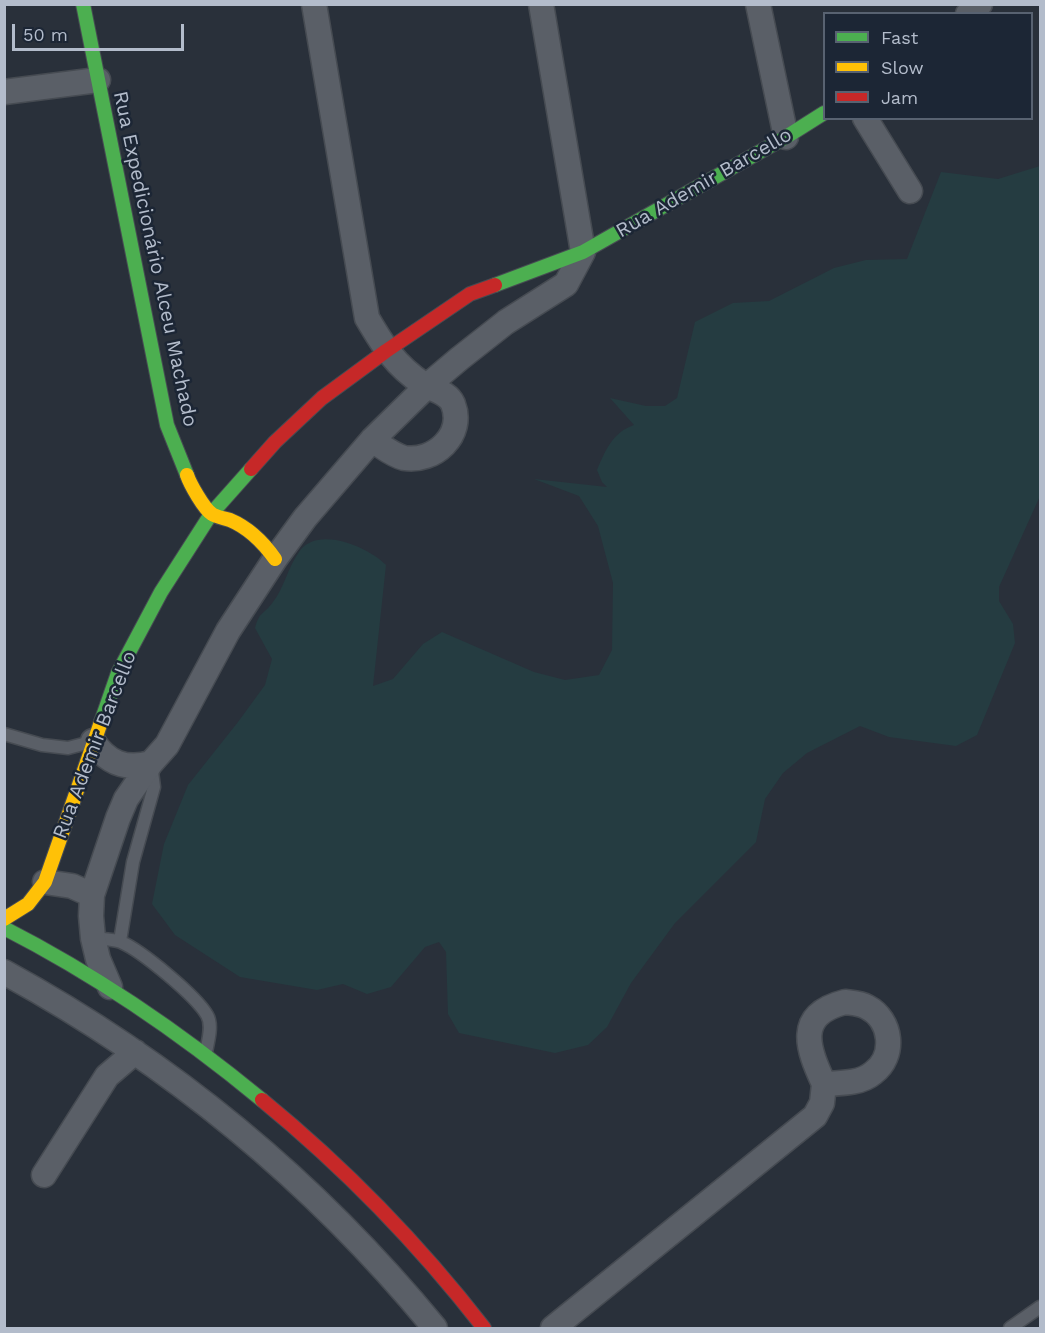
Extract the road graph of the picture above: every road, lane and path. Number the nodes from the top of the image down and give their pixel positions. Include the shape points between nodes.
1 (83, 4) edge
2 (314, 4) edge
3 (542, 4) edge
4 (758, 4) edge
5 (98, 80) junction
6 (4, 92) edge
7 (823, 114) edge
8 (866, 120) edge
9 (786, 137) junction
10 (910, 191) dead end
11 (583, 252) junction
12 (386, 351) junction
13 (427, 386) junction
14 (372, 440) junction
15 (212, 514) junction
16 (275, 559) junction
17 (4, 734) edge
18 (93, 741) junction
19 (151, 763) junction
20 (45, 882) junction
21 (92, 895) junction
22 (4, 919) edge
23 (4, 928) edge
24 (93, 938) junction
25 (120, 941) junction
26 (4, 972) edge
27 (110, 987) junction
28 (135, 1052) junction
29 (206, 1056) junction
30 (824, 1084) dead end
31 (44, 1175) dead end
32 (1041, 1307) edge
33 (435, 1329) edge
34 (484, 1329) edge
35 (553, 1329) edge
36 (1010, 1329) edge

1 - 5 street, Rua Expedicionário Alceu Machado
2 - 12 street via 368,318
3 - 11 street
4 - 9 street
5 - 6 street
5 - 15 street, Rua Expedicionário Alceu Machado via 167,424 190,484
7 - 9 street, Rua Ademir Barcello
8 - 10 street
9 - 11 street, Rua Ademir Barcello
11 - 12 street, Rua Ademir Barcello via 470,294
11 - 13 street via 566,285 506,322
12 - 13 street via 405,372
12 - 15 street, Rua Ademir Barcello via 314,405 275,442
13 - 14 street
13 - 14 street via 452,401 453,430 443,446 412,459
14 - 16 street
15 - 16 street via 253,532
15 - 18 street, Rua Ademir Barcello via 161,592 118,673
16 - 19 street via 228,631 167,745
17 - 18 lane via 68,748
18 - 19 street via 116,764
18 - 20 street, Rua Ademir Barcello
19 - 21 street via 122,808
19 - 25 lane via 154,787 133,862
20 - 21 street via 72,886
20 - 22 street, Rua Ademir Barcello via 31,902
21 - 24 street
23 - 27 street
24 - 25 lane
24 - 27 street
25 - 29 lane via 168,975 207,1015 210,1023
26 - 28 street
27 - 29 street
28 - 31 street via 107,1076
28 - 33 street via 231,1124 321,1203 364,1246
29 - 34 street via 256,1093 349,1175 434,1265
30 - 35 street via 822,1104 815,1116
32 - 36 lane

